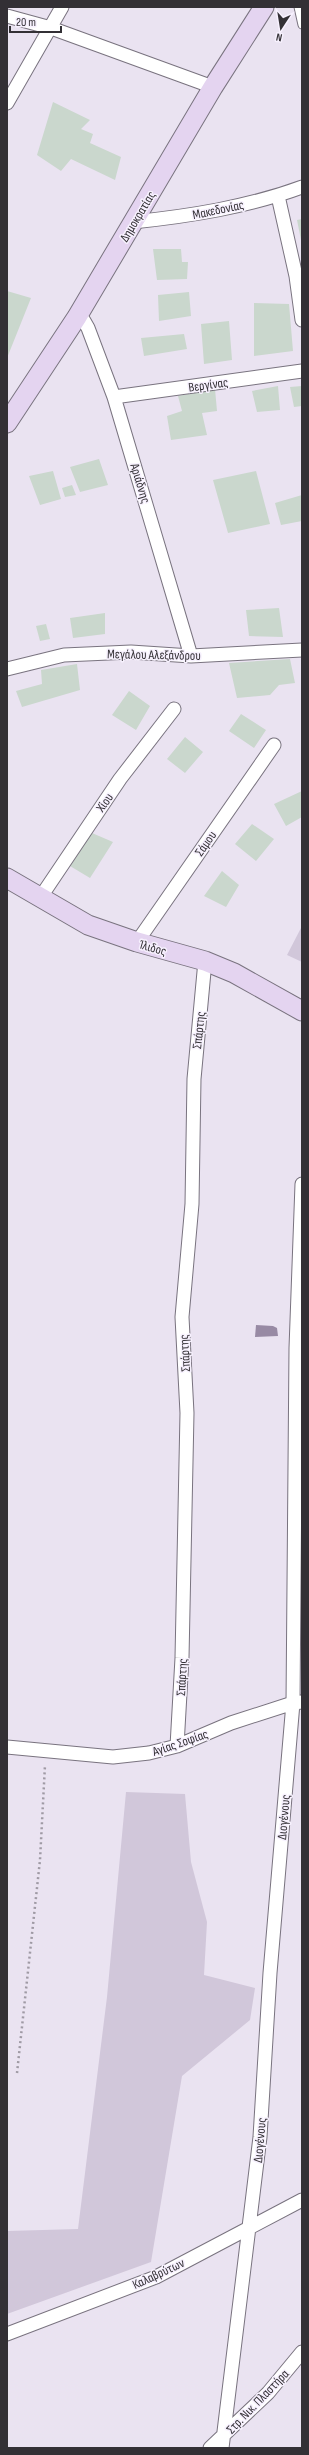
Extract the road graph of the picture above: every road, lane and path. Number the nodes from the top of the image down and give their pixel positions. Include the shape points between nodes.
1 (62, 7) edge
2 (264, 7) edge
3 (298, 7) edge
4 (7, 16) edge
5 (302, 25) edge
6 (51, 28) junction
7 (213, 87) junction
8 (7, 103) edge
9 (302, 187) edge
10 (278, 196) junction
11 (133, 222) junction
12 (77, 317) junction
13 (302, 320) edge
14 (302, 370) edge
15 (114, 397) junction
16 (7, 423) edge
17 (302, 650) edge
18 (191, 656) junction
19 (7, 669) edge
20 (174, 709) dead end
21 (274, 745) dead end
22 (7, 878) edge
23 (40, 898) junction
24 (137, 942) junction
25 (205, 961) junction
26 (302, 1011) edge
27 (302, 1184) edge
28 (297, 1702) edge
29 (177, 1746) junction
30 (7, 1747) edge
31 (46, 1751) junction
32 (17, 2073) dead end
33 (302, 2200) edge
34 (250, 2226) junction
35 (7, 2334) edge
36 (302, 2352) edge
37 (222, 2442) edge
38 (210, 2448) edge

1 - 6 street
2 - 7 street, Δημοκρατίας
3 - 5 lane
4 - 6 street
6 - 7 street
6 - 8 street
7 - 11 street, Δημοκρατίας
9 - 10 street, Μακεδονίας
10 - 11 street, Μακεδονίας via 182,217
10 - 13 street via 296,276
11 - 12 street, Δημοκρατίας
12 - 15 street, Αριάδνης via 88,328
12 - 16 street, Δημοκρατίας
14 - 15 street, Βεργίνας
15 - 18 street, Αριάδνης
17 - 18 street, Μεγάλου Αλεξάνδρου
18 - 19 street, Μεγάλου Αλεξάνδρου via 131,652 64,655
20 - 23 street, Χίου via 120,779
21 - 24 street, Σάμου
22 - 23 street, Ίλιδος
23 - 24 street, Ίλιδος via 88,925
24 - 25 street, Ίλιδος
25 - 26 street, Ίλιδος via 234,973
25 - 29 street, Σπάρτης via 194,1079 192,1204 182,1317 187,1414 182,1658
27 - 28 street, Διογένους via 296,1348
28 - 29 street, Αγίας Σοφίας via 231,1723
28 - 34 street, Διογένους via 270,1973 260,2138
29 - 31 street, Αγίας Σοφίας via 149,1753 113,1757
30 - 31 street, Αγίας Σοφίας
31 - 32 path via 40,1860
33 - 34 street, Καλαβρύτων
34 - 35 street, Καλαβρύτων via 156,2277
34 - 37 street, Διογένους
36 - 37 street, Στρ. Νικ. Πλαστήρα
37 - 38 street, Στρ. Νικ. Πλαστήρα

